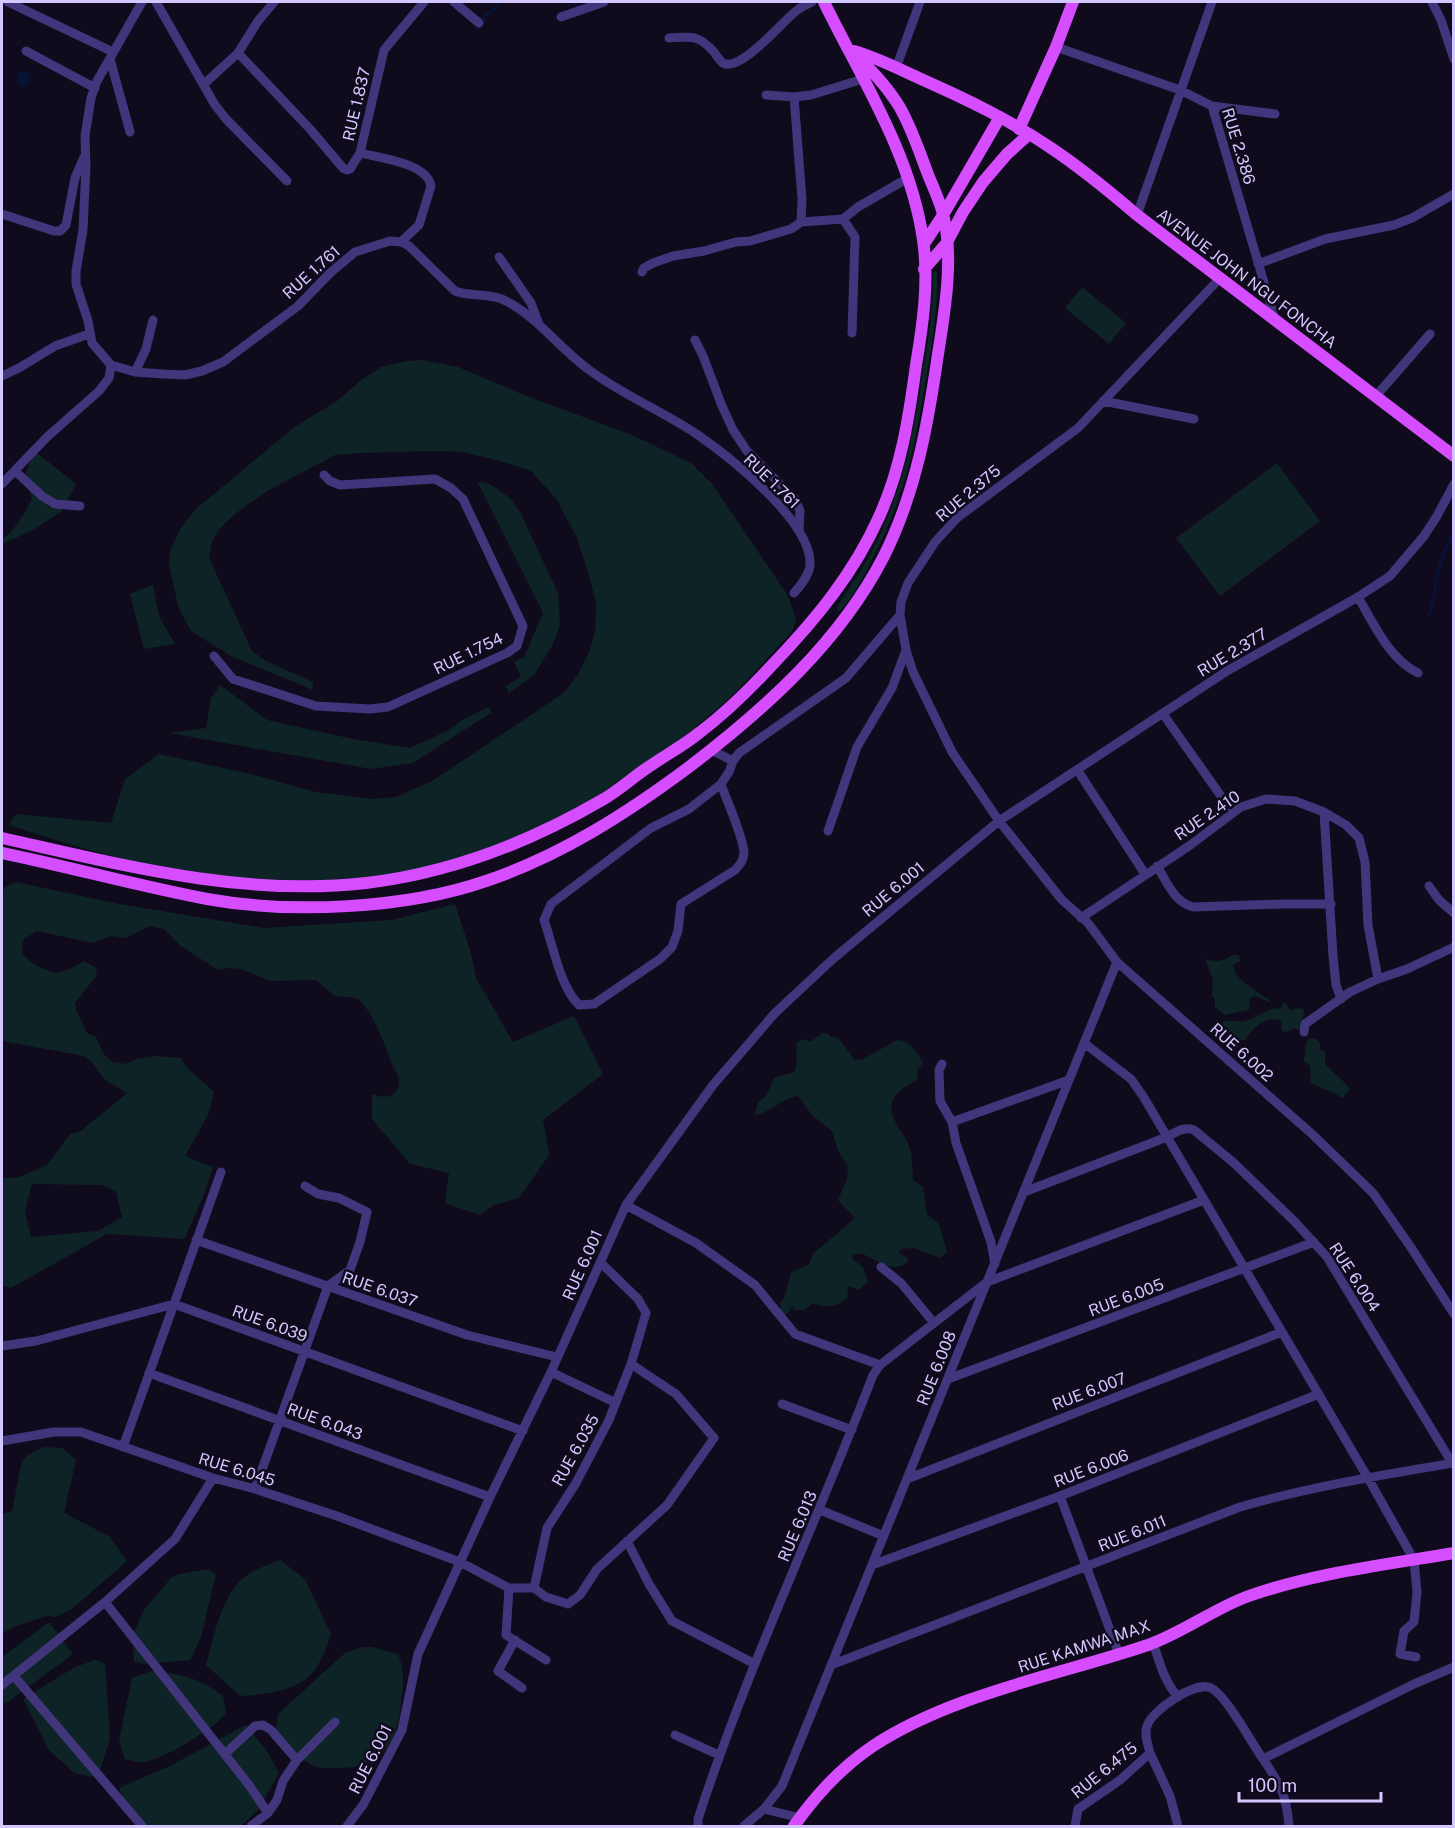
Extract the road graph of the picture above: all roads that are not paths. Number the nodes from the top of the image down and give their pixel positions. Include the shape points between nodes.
1 (9, 2) edge
2 (142, 2) edge
3 (156, 2) edge
4 (274, 2) edge
5 (424, 2) edge
6 (454, 2) edge
7 (604, 2) edge
8 (812, 2) edge
9 (824, 2) edge
10 (920, 2) edge
11 (1073, 2) edge
12 (1212, 2) edge
13 (1432, 2) edge
14 (561, 17) dead end
15 (479, 23) dead end
16 (669, 38) dead end
17 (1056, 47) junction
18 (850, 49) junction
19 (26, 51) dead end
20 (238, 53) junction
21 (112, 56) junction
22 (1454, 59) edge
23 (896, 68) junction
24 (863, 79) junction
25 (204, 84) junction
26 (94, 88) junction
27 (1180, 90) junction
28 (766, 95) dead end
29 (794, 97) junction
30 (1212, 106) junction
31 (1275, 114) dead end
32 (1000, 117) junction
33 (130, 132) dead end
34 (1023, 132) junction
35 (86, 152) junction
36 (360, 153) junction
37 (908, 178) junction
38 (287, 181) dead end
39 (1454, 194) edge
40 (2, 214) edge
41 (944, 215) junction
42 (1137, 215) junction
43 (843, 219) junction
44 (801, 222) junction
45 (401, 242) junction
46 (924, 244) junction
47 (946, 244) junction
48 (499, 257) dead end
49 (1258, 264) junction
50 (924, 269) junction
51 (642, 272) dead end
52 (1221, 277) junction
53 (153, 320) dead end
54 (1275, 320) junction
55 (540, 327) junction
56 (852, 333) dead end
57 (89, 334) junction
58 (1430, 334) dead end
59 (694, 340) dead end
60 (111, 365) junction
61 (135, 372) junction
62 (2, 376) edge
63 (1376, 396) junction
64 (1103, 401) junction
65 (1194, 419) dead end
66 (1454, 456) edge
67 (15, 471) junction
68 (324, 475) dead end
69 (2, 484) edge
70 (1454, 484) edge
71 (80, 506) dead end
72 (799, 530) junction
73 (794, 593) dead end
74 (1358, 597) junction
75 (900, 615) junction
76 (906, 650) junction
77 (214, 656) dead end
78 (1418, 673) dead end
79 (1163, 714) junction
80 (711, 750) junction
81 (733, 761) junction
82 (1078, 771) junction
83 (721, 784) junction
84 (1324, 812) junction
85 (1233, 813) junction
86 (999, 821) junction
87 (828, 831) dead end
88 (2, 838) edge
89 (2, 853) edge
90 (1157, 866) junction
91 (1145, 874) junction
92 (1429, 886) dead end
93 (1330, 904) junction
94 (1454, 913) edge
95 (1082, 918) junction
96 (1454, 947) edge
97 (1118, 962) junction
98 (1378, 979) junction
99 (1341, 999) junction
100 (1304, 1032) dead end
101 (1084, 1043) junction
102 (942, 1064) dead end
103 (1069, 1080) junction
104 (952, 1122) junction
105 (1167, 1137) junction
106 (221, 1172) dead end
107 (305, 1186) dead end
108 (1024, 1192) junction
109 (1204, 1200) junction
110 (626, 1205) junction
111 (196, 1240) junction
112 (1314, 1242) junction
113 (600, 1262) junction
114 (995, 1264) junction
115 (881, 1267) dead end
116 (1244, 1268) junction
117 (987, 1282) junction
118 (328, 1286) junction
119 (174, 1304) junction
120 (1454, 1314) edge
121 (934, 1323) junction
122 (1282, 1332) junction
123 (2, 1346) edge
124 (305, 1352) junction
125 (557, 1357) junction
126 (632, 1364) junction
127 (880, 1365) junction
128 (551, 1372) junction
129 (149, 1373) junction
130 (948, 1379) junction
131 (1318, 1394) junction
132 (616, 1403) junction
133 (782, 1404) dead end
134 (279, 1420) junction
135 (852, 1430) junction
136 (523, 1431) junction
137 (2, 1441) edge
138 (123, 1447) junction
139 (1453, 1463) edge
140 (213, 1478) junction
141 (1368, 1478) junction
142 (907, 1479) junction
143 (255, 1489) junction
144 (1060, 1496) junction
145 (490, 1497) junction
146 (820, 1510) junction
147 (884, 1536) junction
148 (627, 1541) junction
149 (1454, 1553) edge
150 (1414, 1560) junction
151 (460, 1562) junction
152 (872, 1565) junction
153 (1087, 1567) junction
154 (509, 1588) junction
155 (534, 1588) junction
156 (105, 1602) junction
157 (515, 1640) junction
158 (1153, 1643) junction
159 (1119, 1654) junction
160 (1416, 1657) dead end
161 (546, 1660) dead end
162 (755, 1664) junction
163 (831, 1665) junction
164 (1454, 1667) edge
165 (14, 1676) junction
166 (2, 1685) edge
167 (522, 1688) dead end
168 (1178, 1696) junction
169 (335, 1722) dead end
170 (675, 1735) dead end
171 (225, 1754) junction
172 (1150, 1754) junction
173 (718, 1755) junction
174 (1263, 1759) junction
175 (297, 1760) junction
176 (764, 1809) junction
177 (268, 1813) junction
178 (797, 1822) edge
179 (142, 1827) edge
180 (251, 1827) edge
181 (347, 1827) edge
182 (698, 1827) edge
183 (744, 1827) edge
184 (1075, 1827) edge
185 (1178, 1827) edge
186 (1289, 1827) edge

1 - 21 street
2 - 21 street
3 - 25 street
4 - 20 street
5 - 36 street, RUE 1.837 via 384,50
6 - 15 street
7 - 14 street
8 - 16 street via 797,10 761,46 729,64 723,63 702,39
9 - 18 main road
10 - 23 street
11 - 17 main road
12 - 27 street
13 - 22 street
17 - 27 street, RUE 2.386
17 - 34 main road
18 - 23 main road, AVENUE JOHN NGU FONCHA
18 - 24 main road
18 - 41 main road via 901,108
19 - 26 street
20 - 25 street
20 - 36 street, RUE 1.837 via 343,168 350,169
21 - 26 street
21 - 33 street
23 - 32 main road, AVENUE JOHN NGU FONCHA
24 - 29 street
24 - 37 main road
25 - 38 street via 226,119
26 - 35 street
27 - 30 street, RUE 2.386
27 - 42 street
28 - 29 street
29 - 44 street
30 - 31 street
30 - 49 street, RUE 2.386
32 - 34 main road, AVENUE JOHN NGU FONCHA
32 - 41 main road
34 - 42 main road, AVENUE JOHN NGU FONCHA via 1092,178
34 - 47 main road via 982,182
35 - 40 street via 75,178 66,225 60,231
35 - 57 street via 76,284
36 - 45 street via 417,168 430,181 419,225
37 - 43 street
37 - 46 main road
39 - 49 street via 1394,225 1325,239
41 - 46 main road
41 - 47 main road
42 - 52 main road, AVENUE JOHN NGU FONCHA
43 - 44 street
43 - 56 street via 855,237
44 - 51 street via 750,241 673,256 652,263
45 - 55 street, RUE 1.761 via 455,291 501,299
45 - 61 street, RUE 1.761 via 390,241 355,252 298,306 223,362 185,375
46 - 50 main road
47 - 50 main road
47 - 80 main road via 948,268 942,331 927,429 905,509 884,555 862,594 824,643 756,714
48 - 55 street via 531,303
49 - 54 street, RUE 2.386
50 - 88 main road via 922,327 902,448 879,518 844,581 806,630 729,708 604,799 553,826 476,858 402,878 337,885 286,887 191,879
52 - 54 main road, AVENUE JOHN NGU FONCHA
52 - 64 street, RUE 2.375
53 - 61 street
54 - 63 main road, AVENUE JOHN NGU FONCHA
55 - 72 street, RUE 1.761 via 588,369 698,435 783,509
57 - 60 street via 97,351
57 - 62 street via 55,346
58 - 63 street
59 - 72 street via 733,430 747,451 795,499 800,511
60 - 61 street, RUE 1.761
60 - 67 street via 109,378 99,391
63 - 66 main road, AVENUE JOHN NGU FONCHA
64 - 65 street
64 - 75 street, RUE 2.375 via 1078,428 957,519 935,542 908,583
67 - 69 street
67 - 71 street via 55,504
68 - 77 street, RUE 1.754 via 340,485 435,480 451,488 463,499 523,626 517,646 388,707 370,709 315,706 232,679
70 - 74 street, RUE 2.377 via 1424,536 1390,576
72 - 73 street, RUE 1.761 via 811,563
74 - 78 street via 1386,644 1406,667
74 - 79 street, RUE 2.377 via 1247,659
75 - 76 street, RUE 2.375
75 - 81 street via 846,678
76 - 86 street, RUE 2.375 via 952,752
76 - 87 street via 892,688 857,747
79 - 82 street, RUE 2.377
79 - 85 street
80 - 81 street
80 - 89 main road via 601,828 548,856 485,882 376,903 269,907 210,900
81 - 83 street
82 - 86 street, RUE 2.377
82 - 91 street
83 - 83 street via 689,809 651,828 551,904 544,920 565,984 579,1005 594,1004 660,959 672,947 681,904 741,863 742,842
84 - 85 street, RUE 2.410 via 1295,801 1266,799
84 - 93 street
84 - 98 street, RUE 2.410 via 1359,838
85 - 90 street, RUE 2.410
86 - 95 street, RUE 6.002 via 1062,900
86 - 110 street, RUE 6.001 via 834,958 775,1013 713,1085
90 - 91 street, RUE 2.410
90 - 93 street via 1177,898 1193,907
91 - 95 street, RUE 2.410
92 - 94 street
93 - 99 street via 1335,975
95 - 97 street, RUE 6.002
96 - 98 street
97 - 101 street, RUE 6.008
97 - 120 street, RUE 6.002 via 1366,1186
98 - 99 street
99 - 100 street via 1305,1024
101 - 103 street, RUE 6.008
101 - 105 street via 1131,1079
102 - 104 street via 940,1101
103 - 104 street
103 - 108 street, RUE 6.008
104 - 114 street
105 - 108 street
105 - 109 street
105 - 112 street, RUE 6.004 via 1181,1129 1194,1130 1234,1163
106 - 111 street
107 - 118 street via 367,1212 350,1270
108 - 114 street, RUE 6.008
109 - 116 street
109 - 117 street
110 - 113 street, RUE 6.001
110 - 127 street via 696,1243 755,1286 795,1334
111 - 118 street, RUE 6.037
111 - 119 street
112 - 116 street, RUE 6.005
112 - 139 street, RUE 6.004 via 1327,1257
113 - 125 street, RUE 6.001
113 - 126 street, RUE 6.035 via 638,1299 646,1313
114 - 117 street, RUE 6.008
115 - 121 street via 901,1283
116 - 122 street
116 - 130 street, RUE 6.005
117 - 121 street, RUE 6.013
117 - 130 street, RUE 6.008
118 - 124 street
118 - 125 street, RUE 6.037 via 467,1335
119 - 123 street via 36,1341
119 - 124 street, RUE 6.039
119 - 129 street
121 - 127 street, RUE 6.013
122 - 131 street
122 - 142 street, RUE 6.007
124 - 134 street
124 - 136 street, RUE 6.039
125 - 128 street, RUE 6.001
126 - 132 street, RUE 6.035
126 - 148 street via 676,1394 714,1438 667,1505
127 - 135 street, RUE 6.013
128 - 132 street
128 - 136 street, RUE 6.001
129 - 134 street, RUE 6.043
129 - 138 street
130 - 142 street, RUE 6.008
131 - 141 street
131 - 144 street, RUE 6.006
132 - 155 street, RUE 6.035 via 576,1483 547,1528
133 - 135 street
134 - 143 street
134 - 145 street, RUE 6.043
135 - 146 street, RUE 6.013
136 - 145 street, RUE 6.001
137 - 138 street, RUE 6.045 via 69,1431
138 - 140 street, RUE 6.045
139 - 141 street, RUE 6.011
140 - 143 street, RUE 6.045
140 - 156 street via 175,1539
141 - 150 street
141 - 153 street, RUE 6.011 via 1270,1498
142 - 147 street, RUE 6.008
143 - 151 street, RUE 6.045
144 - 152 street, RUE 6.006
144 - 153 street
145 - 151 street, RUE 6.001
146 - 147 street
146 - 162 street, RUE 6.013
147 - 152 street, RUE 6.008
148 - 155 street via 568,1604 546,1597
148 - 162 street via 672,1621
149 - 150 main road, RUE KAMWA MAX
150 - 158 main road, RUE KAMWA MAX via 1295,1582 1244,1598
150 - 160 street via 1414,1622 1404,1631 1400,1654
151 - 154 street
151 - 181 street, RUE 6.001 via 418,1654 402,1730 363,1805
152 - 163 street, RUE 6.008
153 - 159 street
153 - 163 street, RUE 6.011
154 - 155 street
154 - 157 street via 506,1635
156 - 165 street
156 - 171 street
157 - 161 street
157 - 167 street via 498,1671
158 - 159 main road, RUE KAMWA MAX
158 - 168 street via 1165,1677
159 - 178 main road, RUE KAMWA MAX via 913,1722 850,1763
162 - 173 street, RUE 6.013
163 - 176 street, RUE 6.008 via 782,1785
164 - 174 street
165 - 166 street
165 - 179 street
168 - 172 street, RUE 6.475 via 1147,1724
168 - 174 street, RUE 6.475 via 1199,1685 1210,1687 1221,1696
169 - 175 street
170 - 173 street
171 - 175 street via 255,1726 263,1725
171 - 177 street
172 - 184 street, RUE 6.475 via 1077,1809
172 - 185 street via 1170,1796
173 - 182 street, RUE 6.013
174 - 186 street, RUE 6.475 via 1284,1792
175 - 177 street
176 - 178 street
176 - 183 street, RUE 6.008
177 - 180 street

